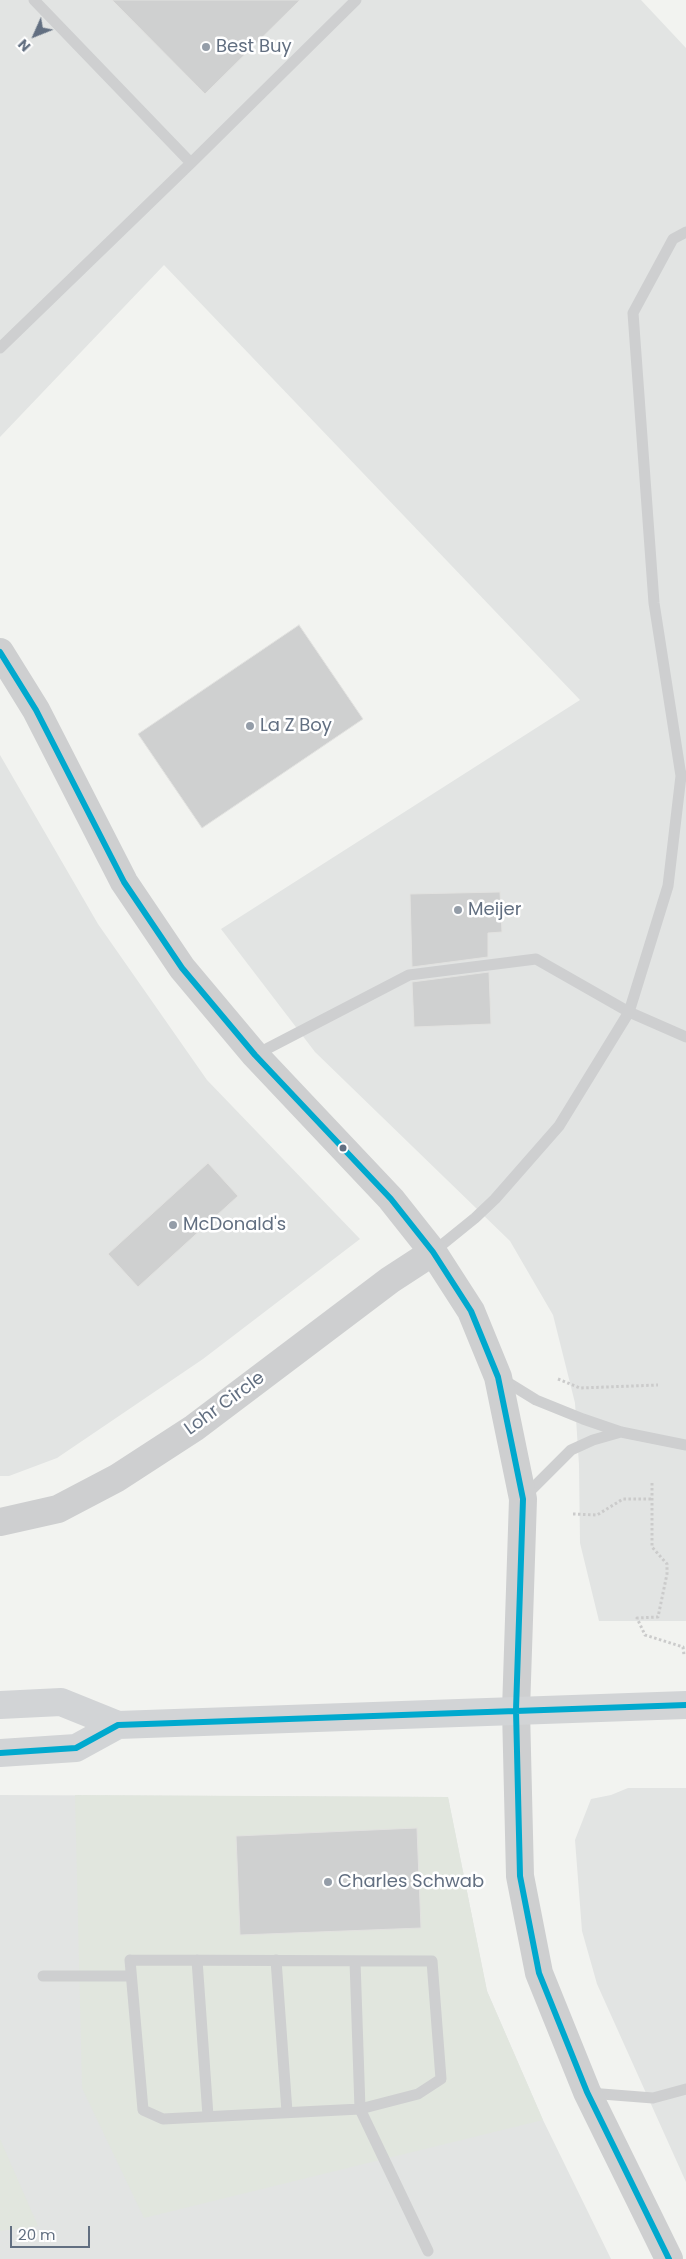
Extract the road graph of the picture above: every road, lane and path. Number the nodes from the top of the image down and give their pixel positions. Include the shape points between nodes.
1 (34, 0) edge
2 (356, 0) edge
3 (191, 163) junction
4 (686, 232) edge
5 (0, 348) edge
6 (0, 652) edge
7 (684, 776) edge
8 (629, 1012) junction
9 (686, 1037) edge
10 (255, 1055) junction
11 (433, 1252) junction
12 (498, 1377) junction
13 (558, 1379) dead end
14 (658, 1385) dead end
15 (620, 1432) junction
16 (686, 1446) edge
17 (652, 1483) dead end
18 (523, 1499) junction
19 (652, 1499) junction
20 (573, 1514) dead end
21 (0, 1522) edge
22 (684, 1655) dead end
23 (0, 1705) edge
24 (686, 1705) edge
25 (516, 1710) junction
26 (118, 1725) junction
27 (0, 1753) edge
28 (197, 1960) junction
29 (276, 1960) junction
30 (355, 1961) junction
31 (43, 1976) dead end
32 (131, 1976) junction
33 (686, 2089) edge
34 (587, 2092) junction
35 (360, 2109) junction
36 (287, 2112) junction
37 (208, 2116) junction
38 (428, 2250) dead end
39 (669, 2259) edge

1 - 3 lane
2 - 3 lane
3 - 5 lane
4 - 7 lane via 673,239 633,313 654,603
6 - 10 street via 36,710 124,882 182,968
7 - 8 lane via 668,886
8 - 9 lane
8 - 10 lane via 536,959 409,975
8 - 11 lane via 559,1126 495,1199
10 - 11 street via 391,1199
11 - 12 street via 471,1311
11 - 21 street, Lohr Circle via 390,1280 194,1428 117,1478 58,1509
12 - 15 lane via 536,1400
12 - 18 street
13 - 14 path via 580,1388
15 - 16 lane
15 - 18 lane via 571,1450
17 - 19 path
18 - 25 street
19 - 20 path via 623,1499 597,1515
19 - 22 path via 652,1547 667,1564 667,1574 658,1617 637,1618 645,1635 683,1647
23 - 26 main road via 61,1702
24 - 25 main road
25 - 26 main road
25 - 34 street via 520,1876 539,1973
26 - 27 main road via 76,1748
28 - 29 lane
28 - 32 lane via 130,1960
28 - 37 lane
29 - 30 lane
29 - 36 lane
30 - 35 lane
30 - 35 lane via 432,1961 441,2079 418,2094
31 - 32 lane
32 - 37 lane via 143,2110 163,2119
33 - 34 lane via 653,2098
34 - 39 street
35 - 36 lane
35 - 38 lane
36 - 37 lane

